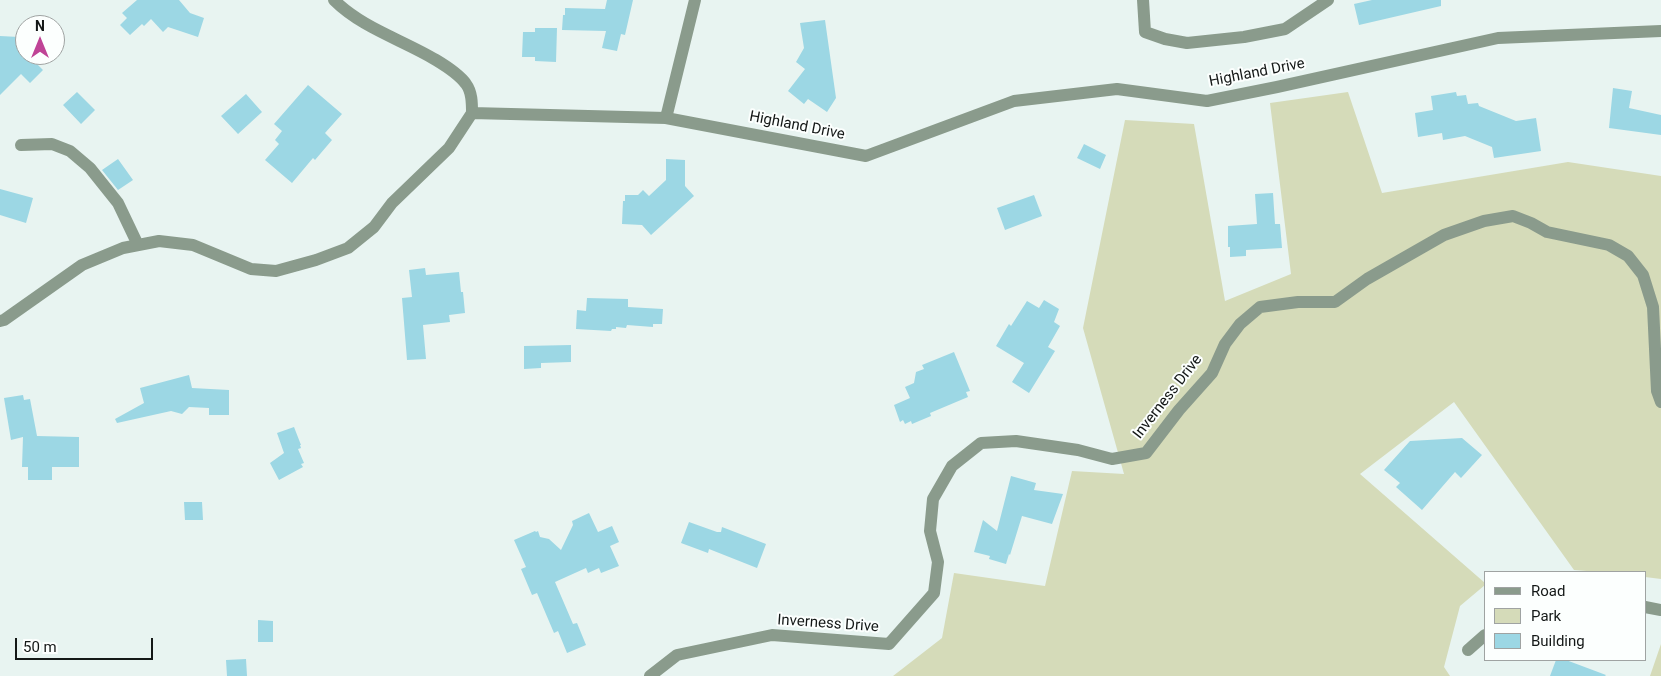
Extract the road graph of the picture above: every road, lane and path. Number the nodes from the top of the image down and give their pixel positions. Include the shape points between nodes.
1 (334, 0) edge
2 (695, 0) edge
3 (1144, 0) edge
4 (1328, 0) edge
5 (1661, 31) edge
6 (472, 113) junction
7 (666, 118) junction
8 (21, 145) dead end
9 (138, 245) junction
10 (0, 321) edge
11 (1661, 402) edge
12 (1646, 607) edge
13 (1661, 610) edge
14 (1484, 635) edge
15 (1468, 650) dead end
16 (650, 676) edge

1 - 6 street via 382,33 448,67 466,83
2 - 7 street
3 - 4 street via 1145,32 1187,43 1285,29
5 - 7 street, Highland Drive via 1498,38 1207,101 1117,89 1014,101 866,156
6 - 7 street, Highland Drive
6 - 9 street via 449,148 392,203 374,227 348,248 276,271 251,269 193,245 159,241
8 - 9 street via 52,144 77,156 118,203
9 - 10 street via 82,265
11 - 16 street, Inverness Drive via 1657,391 1653,307 1644,275 1628,256 1609,246 1547,232 1513,216 1484,221 1444,235 1367,279 1335,302 1260,307 1240,324 1225,344 1212,374 1146,453 1112,459 1078,450 1016,441 981,443 952,466 933,499 930,531 938,562 934,593 889,644 772,636 677,655
12 - 13 street
14 - 15 street

